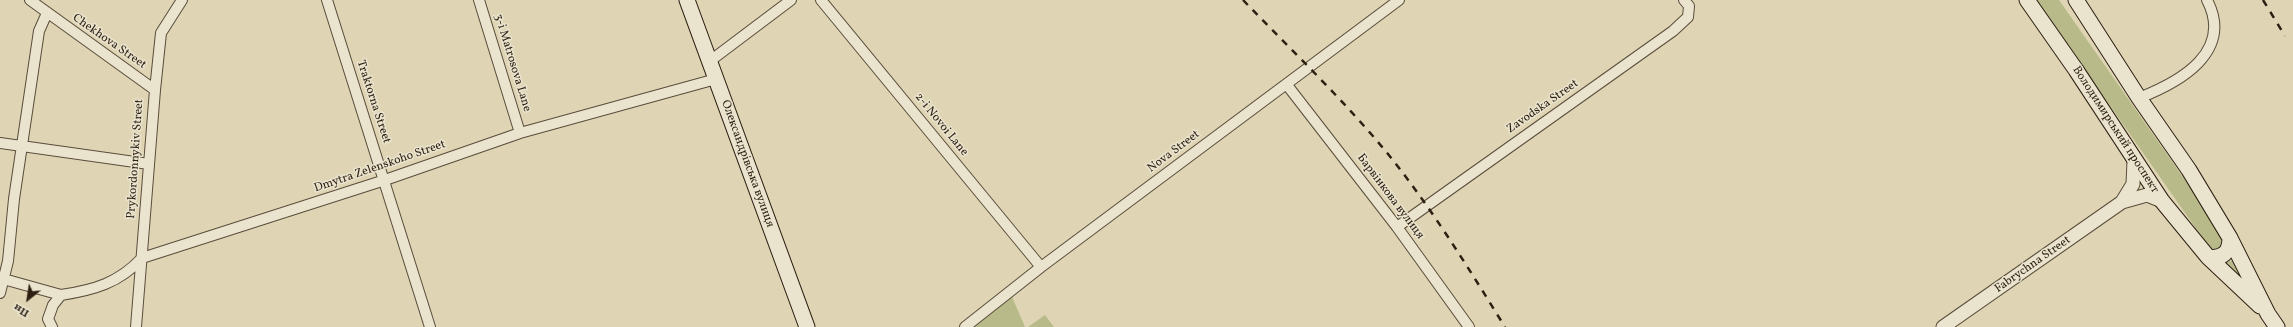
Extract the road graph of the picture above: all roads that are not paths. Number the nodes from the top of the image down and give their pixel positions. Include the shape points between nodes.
1 (30, 0) edge
2 (182, 0) edge
3 (327, 0) edge
4 (479, 0) edge
5 (687, 0) edge
6 (791, 0) edge
7 (821, 0) edge
8 (1400, 0) edge
9 (1684, 0) edge
10 (2027, 0) edge
11 (2076, 0) edge
12 (2207, 0) edge
13 (47, 13) junction
14 (710, 61) junction
15 (716, 79) junction
16 (1287, 85) junction
17 (154, 90) junction
18 (2139, 98) junction
19 (520, 133) junction
20 (0, 143) edge
21 (23, 146) junction
22 (2134, 161) junction
23 (149, 164) junction
24 (385, 180) junction
25 (2133, 184) junction
26 (2140, 196) junction
27 (2162, 201) junction
28 (2122, 202) junction
29 (1397, 227) junction
30 (2230, 238) junction
31 (2208, 257) junction
32 (142, 258) junction
33 (1041, 267) junction
34 (2, 278) edge
35 (0, 293) edge
36 (62, 295) junction
37 (2268, 314) junction
38 (52, 327) edge
39 (136, 327) edge
40 (430, 327) edge
41 (807, 327) edge
42 (965, 327) edge
43 (1469, 327) edge
44 (1943, 327) edge
45 (2277, 327) edge

1 - 13 street, Chekhova Street
2 - 17 street, Prykordonnykiv Street via 161,33
3 - 24 street, Traktorna Street
4 - 19 street, 3-i Matrosova Lane
5 - 14 main road, Олександрівська вулиця
6 - 14 street
7 - 33 street, 2-i Novoi Lane
8 - 16 street, Nova Street
9 - 29 street, Zavodska Street via 1689,6 1688,16 1673,31
10 - 22 main road, Володимирський проспект via 2076,70
11 - 18 main road, Володимирський проспект
12 - 18 street via 2213,12 2214,35 2206,55 2174,83
13 - 17 street, Chekhova Street
13 - 21 street via 39,31
14 - 15 main road, Олександрівська вулиця
15 - 19 street, Dmytra Zelenskoho Street
15 - 41 main road, Олександрівська вулиця
16 - 29 street, Барвінкова вулиця
16 - 33 street, Nova Street
17 - 23 street, Prykordonnykiv Street
18 - 30 main road, Володимирський проспект via 2189,170
19 - 24 street, Dmytra Zelenskoho Street
20 - 21 street
21 - 23 street
21 - 34 street
22 - 25 street
22 - 27 main road, Володимирський проспект
23 - 32 street, Prykordonnykiv Street
24 - 32 street, Dmytra Zelenskoho Street
24 - 40 street, Traktorna Street
25 - 26 street
25 - 28 street
26 - 27 street via 2147,194
26 - 28 street
27 - 31 main road, Володимирський проспект
28 - 44 street, Fabrychna Street
29 - 43 street, Барвінкова вулиця
30 - 31 main road via 2227,252 2223,256
30 - 37 main road, Володимирський проспект
31 - 37 main road, Володимирський проспект
32 - 36 street, Dmytra Zelenskoho Street via 129,272 91,291
32 - 39 street, Prykordonnykiv Street
33 - 42 street, Nova Street
34 - 35 street
34 - 36 street, Dmytra Zelenskoho Street
36 - 38 street via 53,305 48,319
37 - 45 main road, Володимирський проспект

